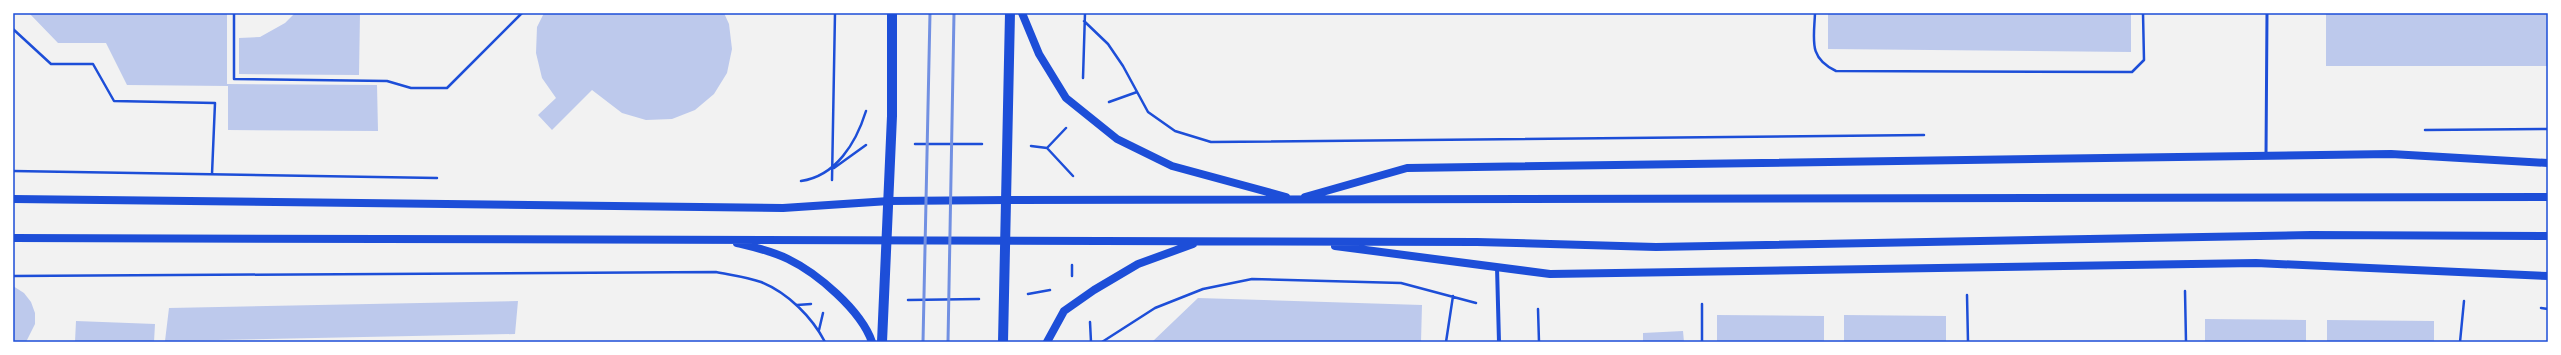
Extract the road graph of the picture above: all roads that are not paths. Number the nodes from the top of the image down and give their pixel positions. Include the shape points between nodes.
1 (892, 13) edge
2 (1010, 13) edge
3 (1022, 13) edge
4 (2267, 13) edge
5 (2266, 156) junction
6 (2548, 163) edge
7 (2548, 197) edge
8 (13, 199) edge
9 (1007, 200) junction
10 (1295, 200) junction
11 (889, 201) junction
12 (2548, 236) edge
13 (13, 238) edge
14 (719, 239) junction
15 (887, 240) junction
16 (1199, 242) junction
17 (1299, 242) junction
18 (1006, 243) junction
19 (1497, 267) junction
20 (2548, 276) edge
21 (872, 342) edge
22 (882, 342) edge
23 (1003, 342) edge
24 (1047, 342) edge
25 (1499, 342) edge

1 - 11 main road
2 - 9 main road
3 - 10 main road via 1039,54 1066,98 1116,139 1172,166
4 - 5 lane
5 - 6 main road via 2391,154
5 - 10 main road via 1407,168
7 - 10 main road
8 - 11 main road via 783,208
9 - 10 main road
9 - 11 main road
9 - 18 main road
11 - 15 main road
12 - 17 main road via 2311,235 1656,247 1477,242
13 - 14 main road
14 - 15 main road
14 - 21 main road via 788,258 811,272 845,302
15 - 18 main road
15 - 22 main road
16 - 17 main road
16 - 18 main road
16 - 24 main road via 1138,264 1094,290 1064,311
17 - 19 main road
18 - 23 main road
19 - 20 main road via 1550,274 2256,263
19 - 25 street

